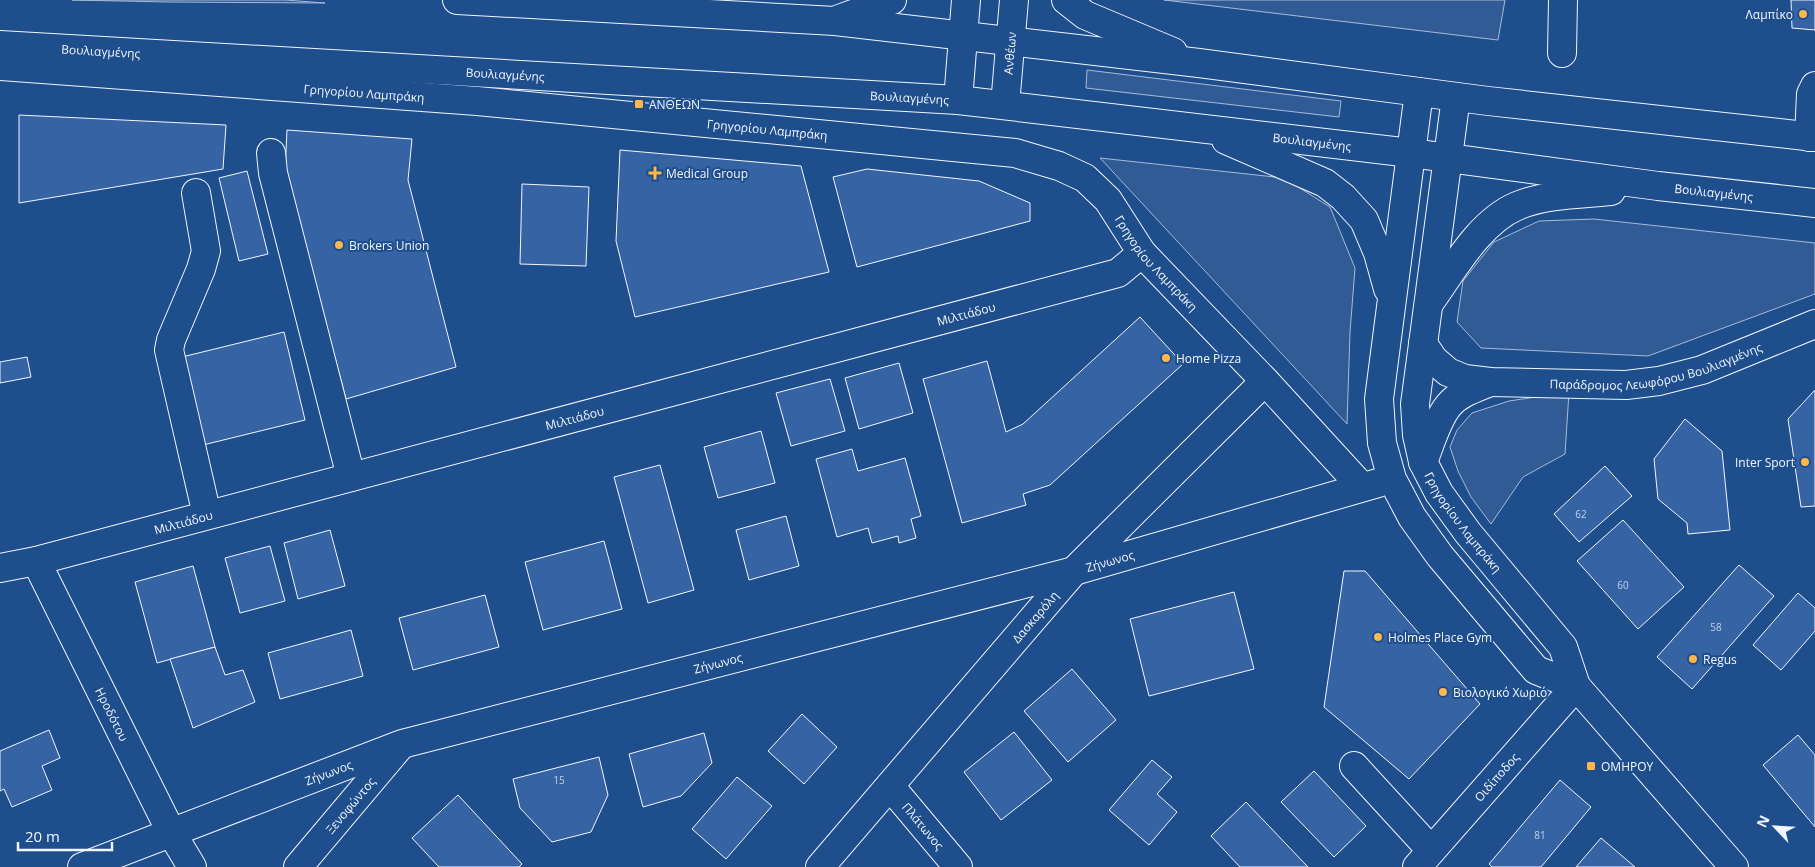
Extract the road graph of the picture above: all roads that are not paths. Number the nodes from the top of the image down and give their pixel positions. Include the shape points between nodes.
1 (472, 0) edge
2 (892, 0) edge
3 (966, 0) edge
4 (1014, 0) edge
5 (1066, 0) edge
6 (1562, 0) edge
7 (835, 21) junction
8 (963, 36) junction
9 (1010, 41) junction
10 (0, 45) edge
11 (1562, 53) dead end
12 (1199, 63) junction
13 (0, 66) edge
14 (1815, 86) edge
15 (1419, 92) junction
16 (1456, 97) junction
17 (958, 100) junction
18 (1005, 105) junction
19 (1200, 128) junction
20 (1812, 137) edge
21 (271, 152) dead end
22 (1411, 153) junction
23 (1447, 158) junction
24 (1658, 186) junction
25 (196, 192) dead end
26 (1815, 203) edge
27 (1142, 253) junction
28 (1391, 300) junction
29 (1428, 305) junction
30 (1815, 324) edge
31 (1423, 344) junction
32 (1265, 381) junction
33 (1490, 382) junction
34 (1423, 462) junction
35 (350, 477) junction
36 (1392, 479) junction
37 (1362, 486) junction
38 (208, 515) junction
39 (36, 561) junction
40 (0, 568) edge
41 (1074, 571) junction
42 (1576, 686) junction
43 (402, 744) junction
44 (1354, 766) dead end
45 (890, 786) junction
46 (171, 832) junction
47 (1424, 859) edge
48 (82, 867) edge
49 (192, 867) edge
50 (298, 867) edge
51 (820, 867) edge
52 (958, 867) edge
53 (1734, 867) edge

1 - 7 street
2 - 7 street
3 - 8 street
4 - 9 street, Ανθέων
5 - 12 street via 1085,15
6 - 11 street
7 - 8 street
8 - 9 street
8 - 17 street
9 - 12 street
9 - 18 street, Ανθέων
10 - 17 street, Βουλιαγμένης
12 - 15 street
13 - 27 street, Γρηγορίου Λαμπράκη via 477,101 1015,153 1059,166 1085,178 1108,200
14 - 20 street via 1811,94
15 - 16 street
15 - 22 street, Γρηγορίου Λαμπράκη
16 - 20 street
16 - 23 street, Γρηγορίου Λαμπράκη
17 - 18 street, Βουλιαγμένης
18 - 19 street, Βουλιαγμένης
19 - 22 street, Βουλιαγμένης
19 - 28 street via 1325,183 1344,197 1364,220 1378,253
21 - 35 street via 273,173
22 - 23 street, Βουλιαγμένης
22 - 28 street, Γρηγορίου Λαμπράκη
23 - 24 street, Βουλιαγμένης
23 - 29 street, Γρηγορίου Λαμπράκη
24 - 26 street, Βουλιαγμένης
24 - 29 street via 1549,197 1517,206 1491,222
25 - 38 street via 206,251 169,350
27 - 32 street, Γρηγορίου Λαμπράκη
27 - 35 street, Μιλτιάδου via 1118,273
28 - 36 street, Γρηγορίου Λαμπράκη via 1379,399 1382,442
29 - 31 street, Γρηγορίου Λαμπράκη
30 - 33 street, Παράδρομος Λεωφόρου Βουλιαγμένης via 1702,370 1659,381 1626,385
31 - 33 street, Παράδρομος Λεωφόρου Βουλιαγμένης via 1448,372 1465,379
31 - 34 street, Γρηγορίου Λαμπράκη via 1415,404
32 - 37 street, Γρηγορίου Λαμπράκη
32 - 41 street, Δασκαρόλη
33 - 34 street, Παράδρομος Λεωφόρου Βουλιαγμένης via 1466,392 1449,404
34 - 42 street, Γρηγορίου Λαμπράκη via 1439,493 1468,533 1563,647
35 - 38 street, Μιλτιάδου
36 - 37 street
36 - 42 street, Γρηγορίου Λαμπράκη via 1412,517 1440,556 1536,670
37 - 41 street, Ζήνωνος
38 - 39 street, Μιλτιάδου
39 - 40 street, Μιλτιάδου
39 - 46 street, Ηροδότου
41 - 43 street, Ζήνωνος
41 - 45 street, Δασκαρόλη
42 - 47 street, Οιδίποδος
42 - 53 street, Γρηγορίου Λαμπράκη
43 - 46 street, Ζήνωνος
43 - 50 street, Ξενοφώντος
44 - 47 street
45 - 51 street, Δασκαρόλη
45 - 52 street, Πλάτωνος
46 - 48 street, Ζήνωνος
46 - 49 street, Ηροδότου

